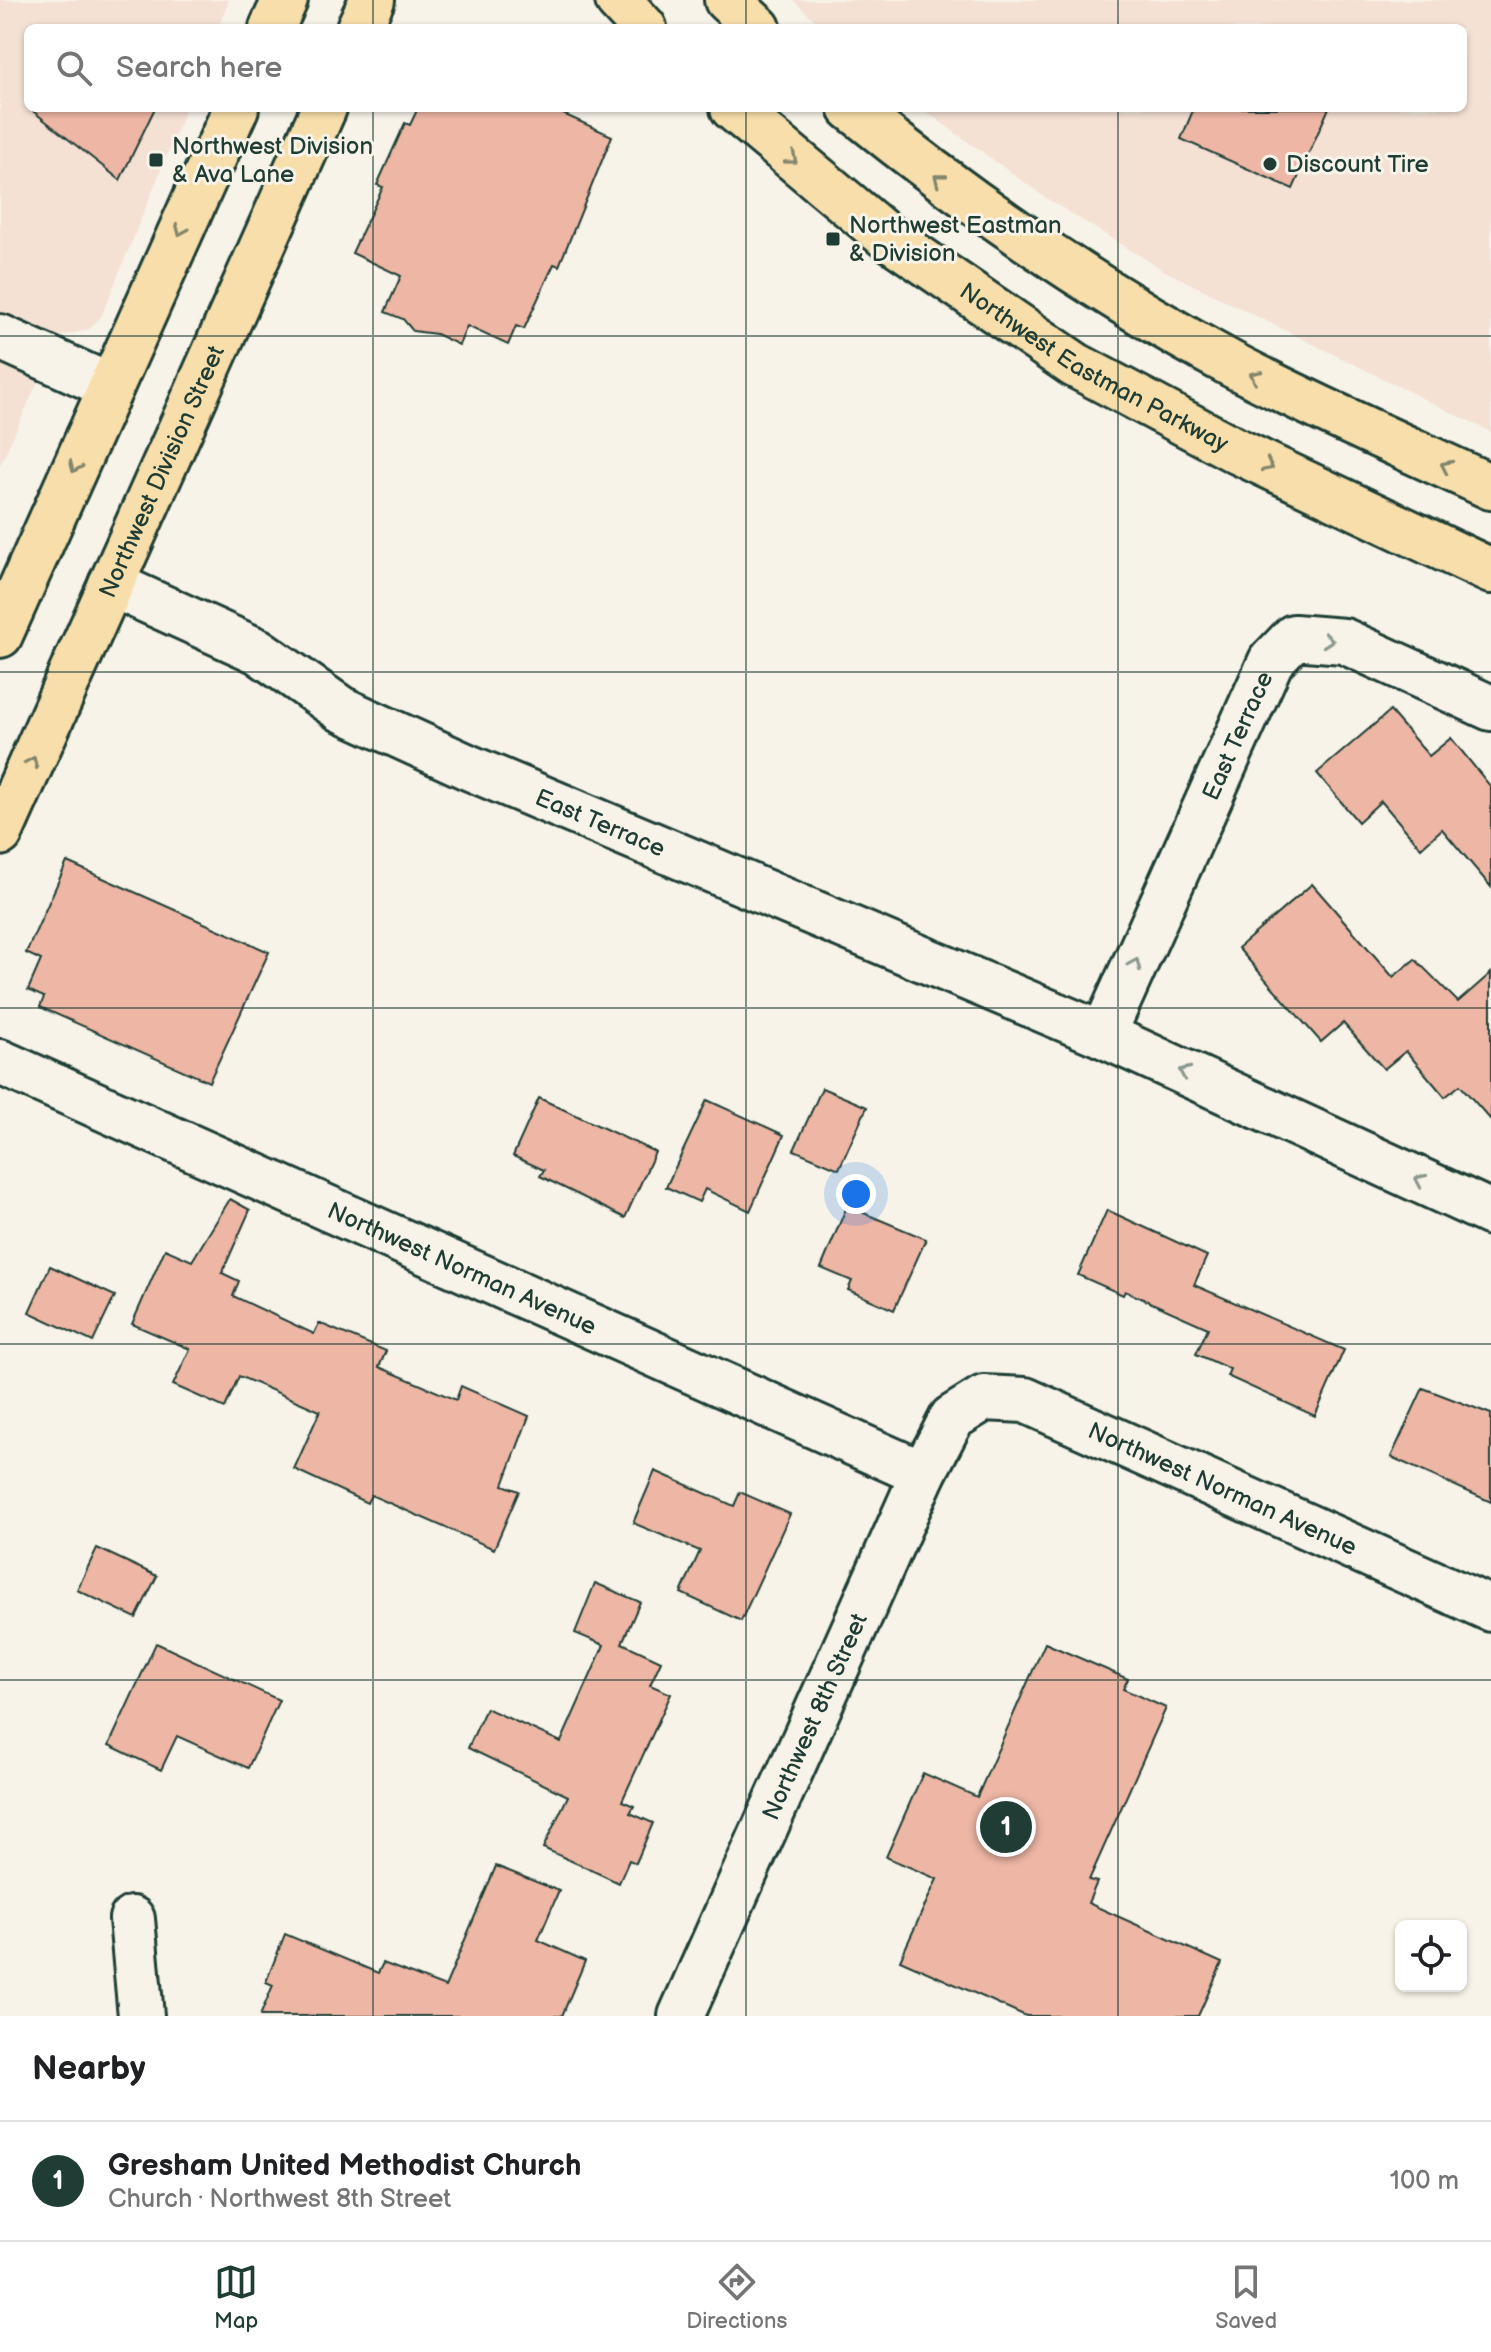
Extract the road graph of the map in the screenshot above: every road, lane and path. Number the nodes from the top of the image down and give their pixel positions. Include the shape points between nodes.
1 (285, 0) edge
2 (372, 0) edge
3 (618, 0) edge
4 (727, 0) edge
5 (274, 24) edge
6 (361, 24) edge
7 (640, 24) edge
8 (754, 24) edge
9 (234, 112) edge
10 (322, 112) edge
11 (738, 112) edge
12 (856, 112) edge
13 (0, 337) edge
14 (111, 387) junction
15 (1491, 487) edge
16 (1491, 571) edge
17 (111, 584) junction
18 (0, 635) edge
19 (1491, 708) edge
20 (0, 833) edge
21 (1103, 1035) junction
22 (0, 1062) edge
23 (1491, 1213) edge
24 (952, 1418) joint
25 (923, 1474) junction
26 (1491, 1609) edge
27 (132, 1919) dead end
28 (141, 2016) edge
29 (681, 2016) edge

1 - 5 main road
2 - 6 main road
3 - 7 main road
4 - 8 main road
9 -> 14 main road
10 - 17 main road, Northwest Division Street
11 -> 16 main road, Northwest Eastman Parkway via 885,235 1075,365 1235,450
15 -> 12 main road via 1307,403 1139,310 945,184
13 - 14 street
14 -> 18 main road
20 -> 17 main road, Northwest Division Street
17 - 21 street, East Terrace via 258,651 341,709 369,722
21 -> 19 street, East Terrace via 1271,661 1294,637 1344,641
23 -> 21 street, East Terrace
22 - 25 street, Northwest Norman Avenue
24 - 25 street, Northwest 8th Street
24 - 26 street, Northwest Norman Avenue via 984,1398 1025,1400
25 - 29 street, Northwest 8th Street
27 - 28 street

